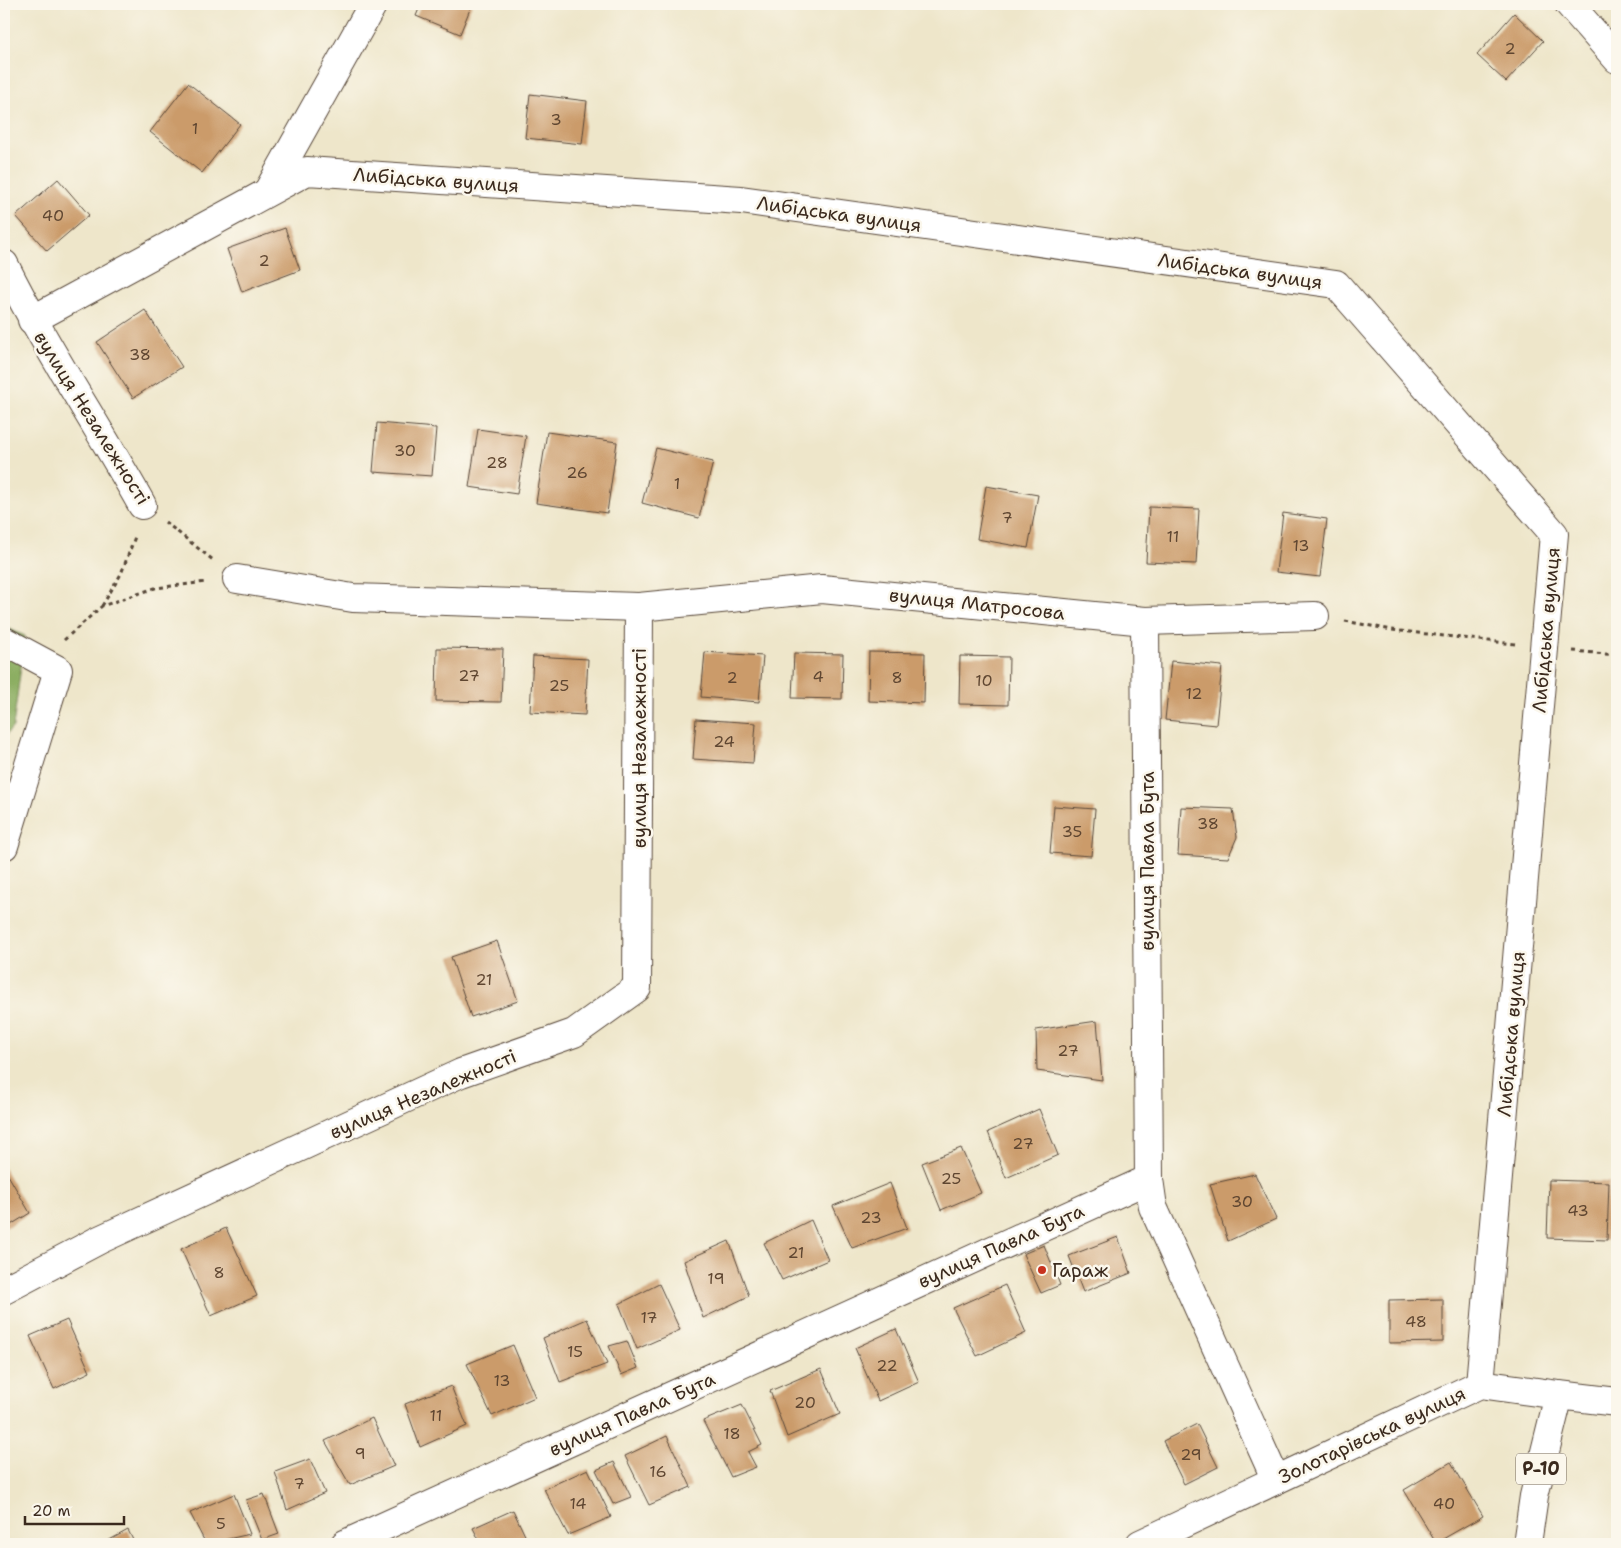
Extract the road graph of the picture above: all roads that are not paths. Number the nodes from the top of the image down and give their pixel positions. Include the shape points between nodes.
1 (373, 4) edge
2 (1569, 4) edge
3 (1617, 59) edge
4 (268, 191) junction
5 (4, 264) edge
6 (32, 320) junction
7 (142, 505) road end
8 (237, 579) road end
9 (639, 607) junction
10 (1315, 616) road end
11 (1145, 620) junction
12 (4, 641) edge
13 (4, 846) edge
14 (1149, 1179) junction
15 (4, 1290) edge
16 (1480, 1384) junction
17 (1559, 1395) junction
18 (1617, 1402) edge
19 (1276, 1480) junction
20 (345, 1544) edge
21 (1140, 1544) edge
22 (1527, 1544) edge

1 - 4 street
2 - 3 street
4 - 6 street, Либідська вулиця
4 - 16 street, Либідська вулиця via 307,171 741,200 1336,284 1554,534
5 - 6 street, вулиця Незалежності
6 - 7 street, вулиця Незалежності
8 - 9 street via 353,598
9 - 11 street, вулиця Матросова via 822,589
9 - 15 street, вулиця Незалежності via 637,988 574,1033 461,1073 99,1240
10 - 11 street, вулиця Матросова
11 - 14 street, вулиця Павла Бута
12 - 13 street via 58,670
14 - 19 street via 1153,1207
14 - 20 street, вулиця Павла Бута
16 - 17 street, Золотарівська вулиця
16 - 19 street, Золотарівська вулиця
17 - 18 street, Золотарівська вулиця
17 - 22 street, Р-10 via 1534,1496
19 - 21 street, Золотарівська вулиця

